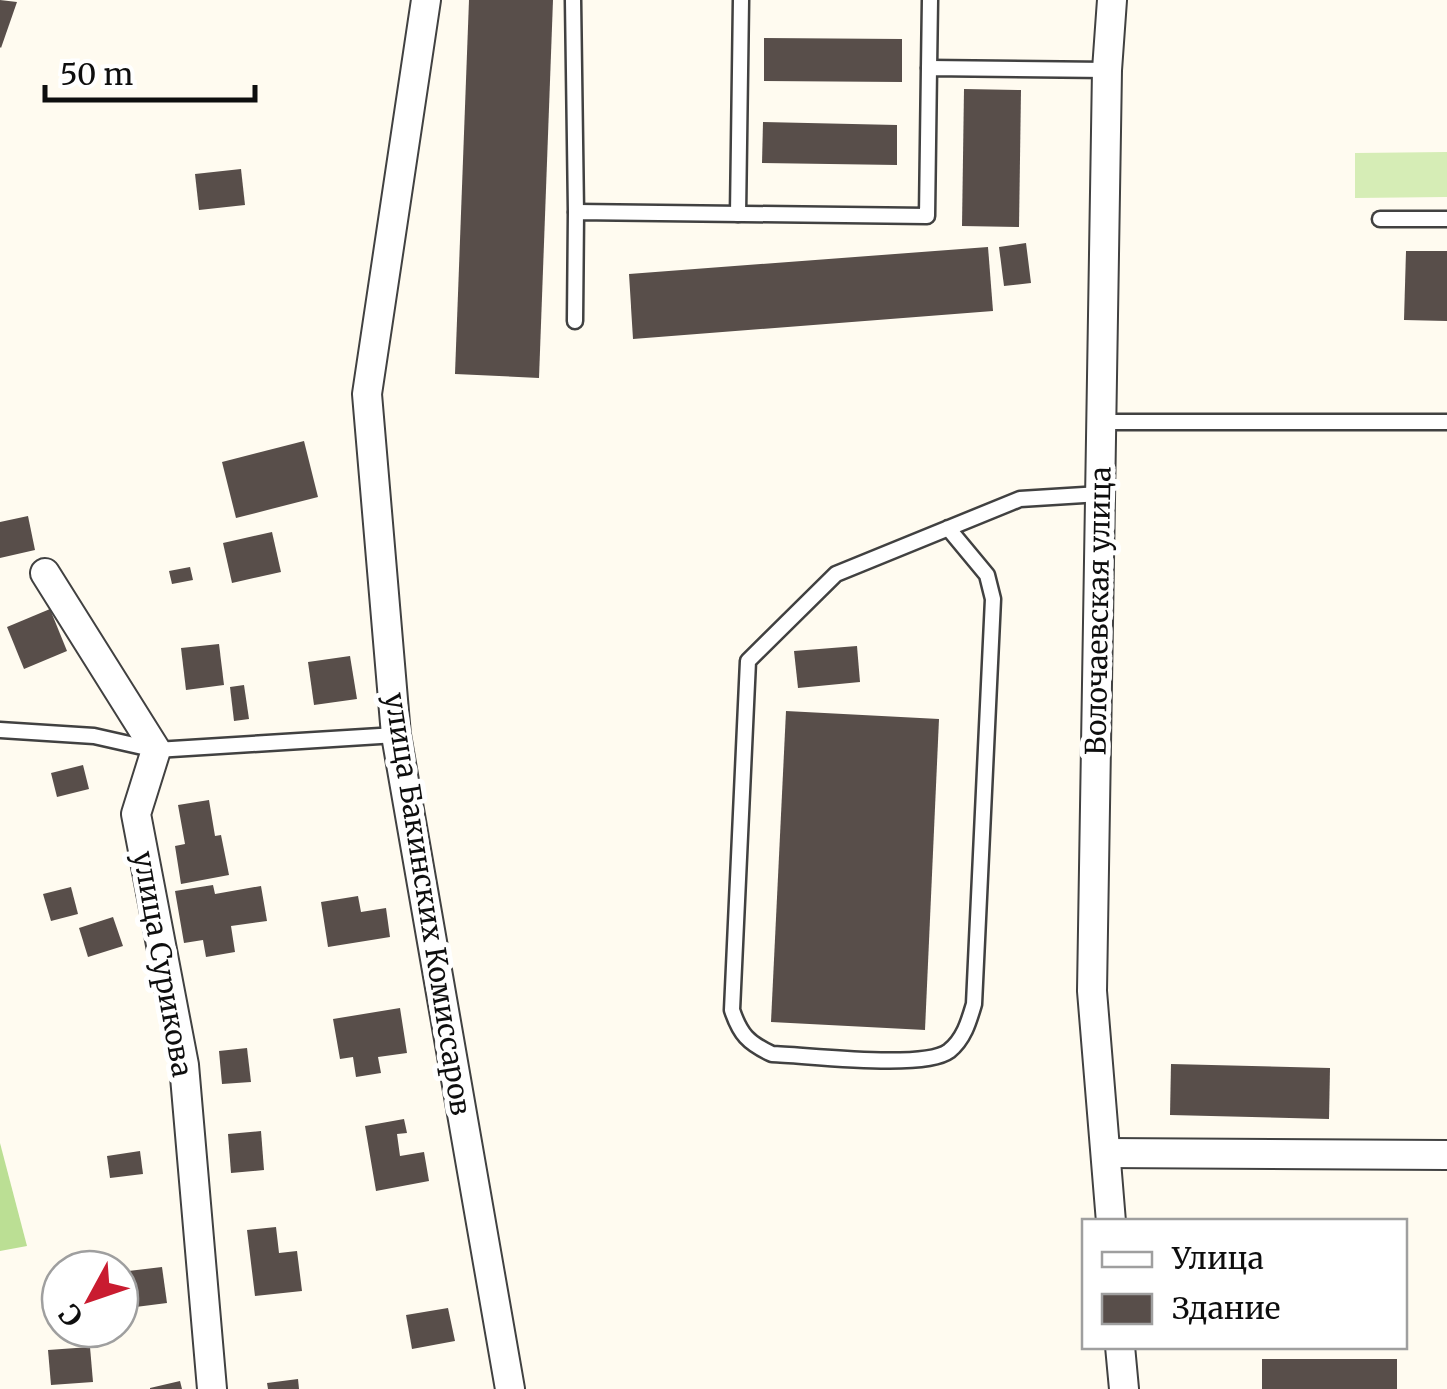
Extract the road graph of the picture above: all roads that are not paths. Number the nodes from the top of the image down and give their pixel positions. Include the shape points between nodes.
1 (426, 0) edge
2 (573, 0) edge
3 (741, 0) edge
4 (930, 0) edge
5 (1112, 0) edge
6 (929, 68) junction
7 (1107, 70) junction
8 (576, 212) junction
9 (738, 214) junction
10 (1380, 219) dead end
11 (1447, 219) edge
12 (574, 321) dead end
13 (1101, 422) junction
14 (1447, 422) edge
15 (1100, 494) junction
16 (948, 528) junction
17 (46, 573) dead end
18 (0, 730) edge
19 (396, 735) junction
20 (156, 750) junction
21 (1106, 1152) junction
22 (1447, 1155) edge
23 (1111, 1219) edge
24 (1120, 1349) edge
25 (212, 1389) edge
26 (510, 1389) edge
27 (1124, 1389) edge

1 - 19 street, улица Бакинских Комиссаров via 368,394
2 - 8 lane
3 - 9 lane
4 - 6 lane
5 - 7 street, Волочаевская улица
6 - 7 lane
6 - 9 lane via 928,216
7 - 13 street, Волочаевская улица
8 - 9 lane
8 - 12 lane
10 - 11 lane
13 - 14 lane
13 - 15 street, Волочаевская улица
15 - 16 lane via 1020,498
15 - 21 street, Волочаевская улица via 1092,991
16 - 16 lane via 836,574 748,661 732,1010 739,1032 772,1054 920,1061 948,1052 966,1030 974,1004 993,600 987,575
17 - 20 street
18 - 20 lane via 94,736
19 - 20 lane
19 - 26 street, улица Бакинских Комиссаров
20 - 25 street, улица Сурикова via 136,814 184,1065
21 - 22 street
21 - 23 street, Волочаевская улица
24 - 27 street

